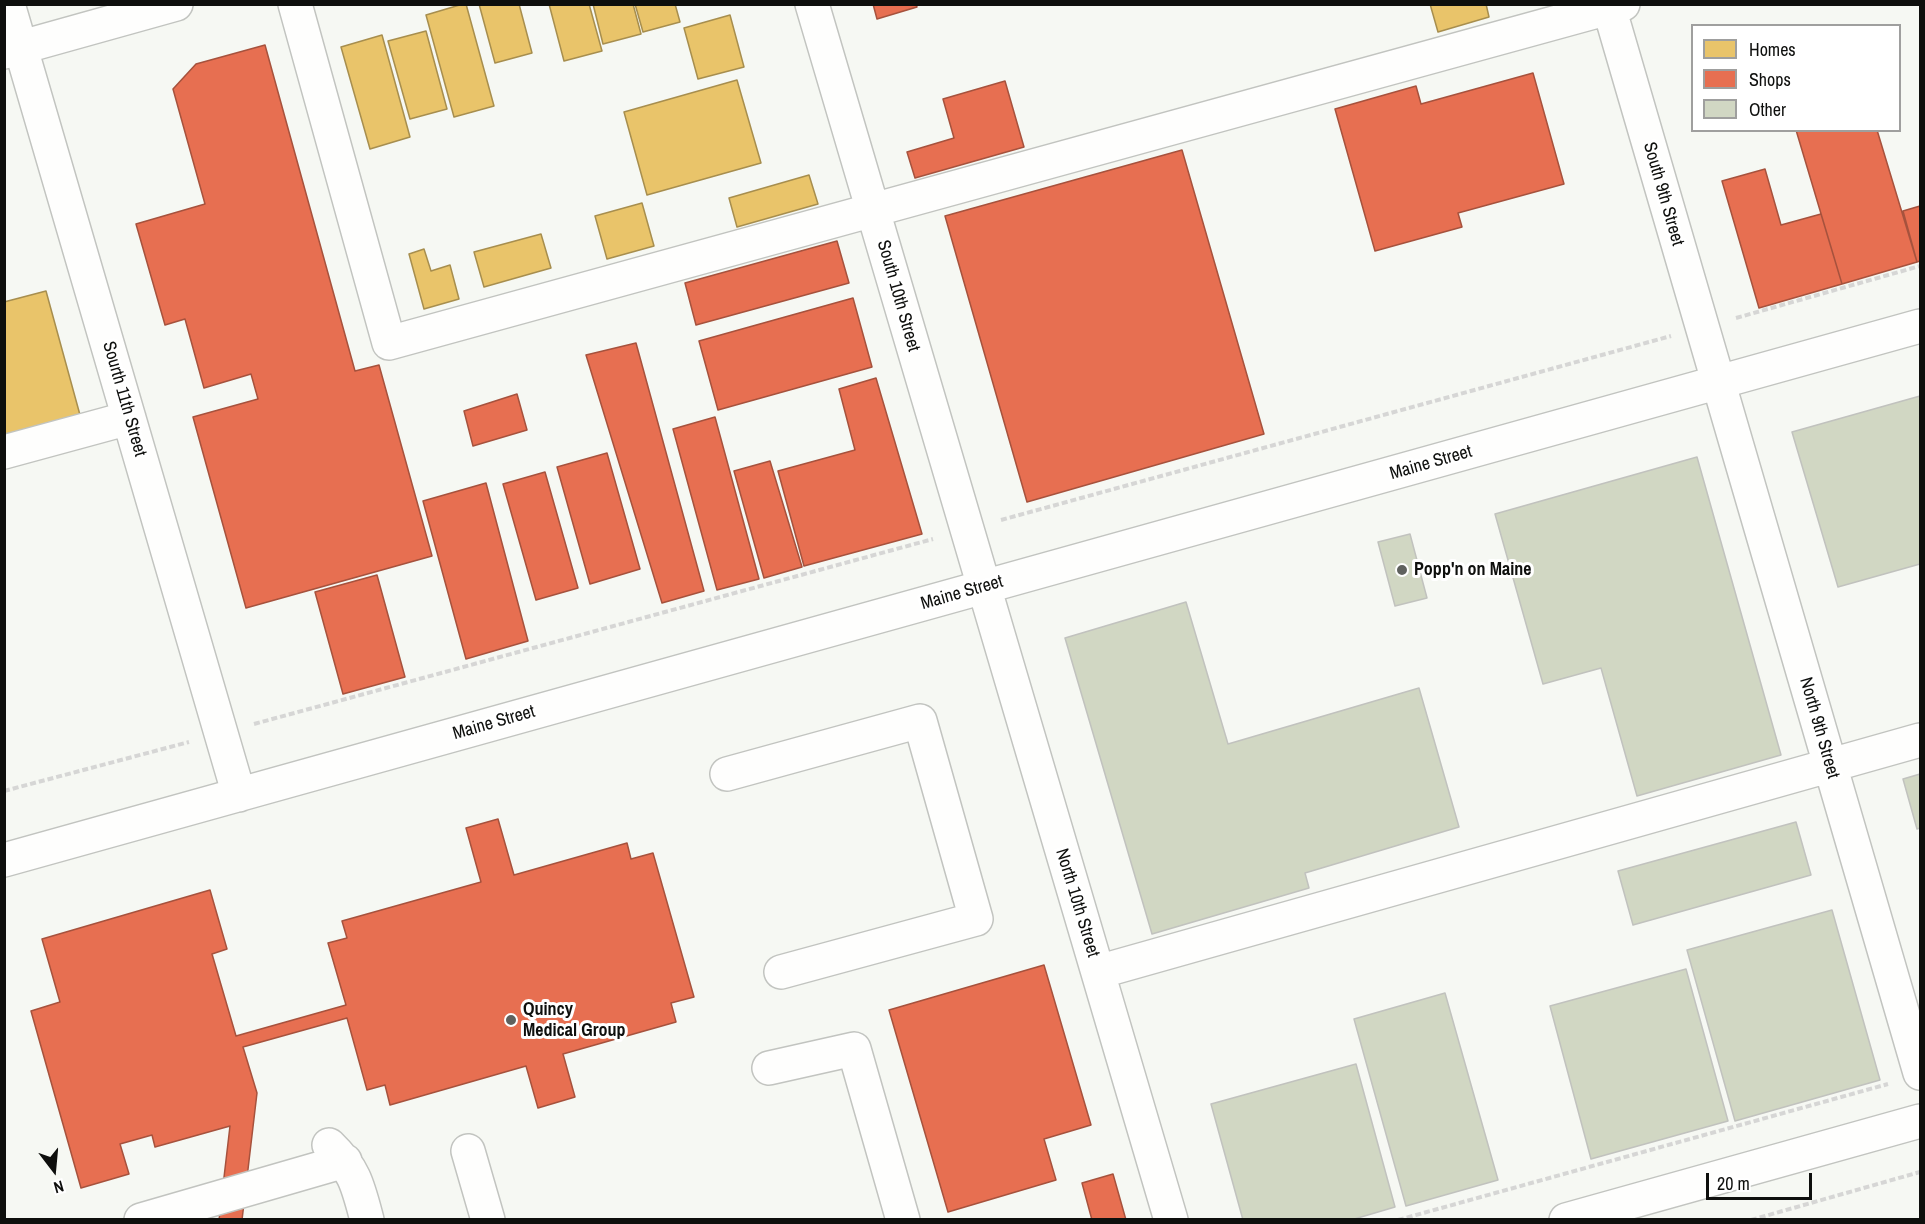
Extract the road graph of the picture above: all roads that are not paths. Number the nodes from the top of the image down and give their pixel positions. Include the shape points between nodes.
1 (8, 4) edge
2 (176, 4) edge
3 (295, 4) edge
4 (812, 4) edge
5 (1613, 6) edge
6 (13, 50) edge
7 (872, 210) junction
8 (1920, 326) edge
9 (1718, 383) junction
10 (129, 418) junction
11 (4, 452) edge
12 (983, 587) junction
13 (1920, 740) edge
14 (1830, 766) junction
15 (727, 774) dead end
16 (239, 795) junction
17 (4, 860) edge
18 (781, 972) dead end
19 (1098, 972) junction
20 (769, 1068) dead end
21 (1909, 1077) edge
22 (1920, 1121) edge
23 (468, 1151) dead end
24 (141, 1220) edge
25 (368, 1220) edge
26 (488, 1220) edge
27 (903, 1220) edge
28 (1171, 1220) edge
29 (1566, 1220) edge

1 - 6 street, Sourth 11th Street
2 - 6 street
3 - 7 street via 389,343
4 - 7 street, South 10th Street
5 - 7 street
5 - 9 street, South 9th Street
6 - 10 street, Sourth 11th Street
7 - 12 street, South 10th Street
8 - 9 street, Maine Street
9 - 12 street, Maine Street
9 - 14 street, North 9th Street
10 - 11 street
10 - 16 street, Sourth 11th Street
12 - 16 street, Maine Street
12 - 19 street, North 10th Street
13 - 14 street
14 - 19 street
14 - 21 street, North 9th Street
15 - 18 street via 920,721 976,919
16 - 17 street, Maine Street
19 - 28 street, North 10th Street
20 - 27 street via 854,1049
22 - 29 street
23 - 26 street
24 - 25 street via 337,1152 357,1182

